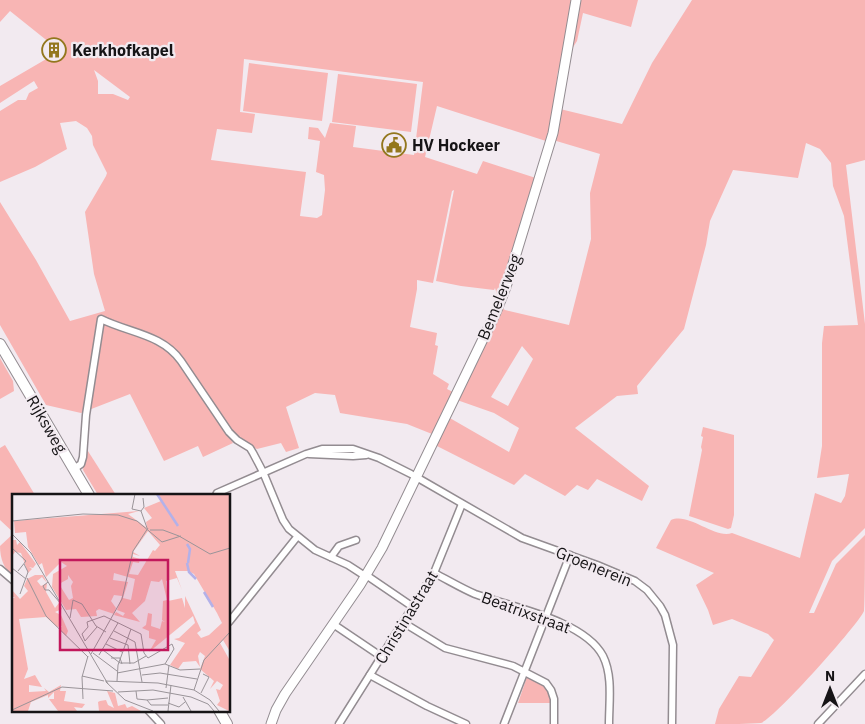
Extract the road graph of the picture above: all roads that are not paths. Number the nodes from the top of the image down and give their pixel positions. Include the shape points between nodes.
1 (576, 0) edge
2 (2, 351) edge
3 (74, 469) junction
4 (263, 472) junction
5 (417, 477) junction
6 (88, 494) edge
7 (216, 494) edge
8 (462, 504) junction
9 (297, 537) junction
10 (356, 540) dead end
11 (570, 554) junction
12 (331, 557) junction
13 (0, 569) edge
14 (434, 573) junction
15 (366, 576) junction
16 (12, 579) edge
17 (413, 607) junction
18 (546, 617) junction
19 (230, 621) edge
20 (404, 623) junction
21 (333, 624) junction
22 (382, 657) junction
23 (523, 671) junction
24 (865, 674) edge
25 (370, 675) junction
26 (150, 712) edge
27 (214, 712) edge
28 (220, 712) edge
29 (341, 721) edge
30 (161, 724) edge
31 (221, 724) edge
32 (227, 724) edge
33 (271, 724) edge
34 (348, 724) edge
35 (466, 724) edge
36 (504, 724) edge
37 (554, 724) edge
38 (609, 724) edge
39 (672, 724) edge
40 (818, 724) edge

1 - 5 street, Bemelerweg via 552,133 509,280
2 - 3 main road, Rijksweg
3 - 4 street via 81,464 83,457 86,416 102,319 155,339 172,350 229,432 250,448
3 - 6 main road, Rijksweg
4 - 5 street, Groenerein via 306,454 367,455
4 - 7 street
4 - 9 street via 286,525
5 - 8 street, Groenerein
5 - 15 street, Bemelerweg
8 - 11 street, Groenerein via 522,538
8 - 14 street, Christinastraat
9 - 12 street
9 - 19 street
10 - 12 street via 340,546
11 - 18 street
11 - 39 street, Groenerein via 635,581 660,606 673,646
12 - 15 street
13 - 16 street
14 - 17 street, Christinastraat
14 - 18 street, Beatrixstraat via 474,593
15 - 17 street
15 - 21 street, Bemelerweg
17 - 20 street, Christinastraat
18 - 23 street
18 - 38 street, Beatrixstraat via 587,637 603,657 610,681
20 - 22 street, Christinastraat
20 - 23 street via 446,648
21 - 22 street
21 - 33 street, Bemelerweg via 280,701
22 - 25 street, Christinastraat
23 - 36 street
23 - 37 street via 546,683 551,690
24 - 40 street
25 - 29 street, Christinastraat
25 - 35 street
26 - 30 street
27 - 31 main road
28 - 32 main road
29 - 34 street

